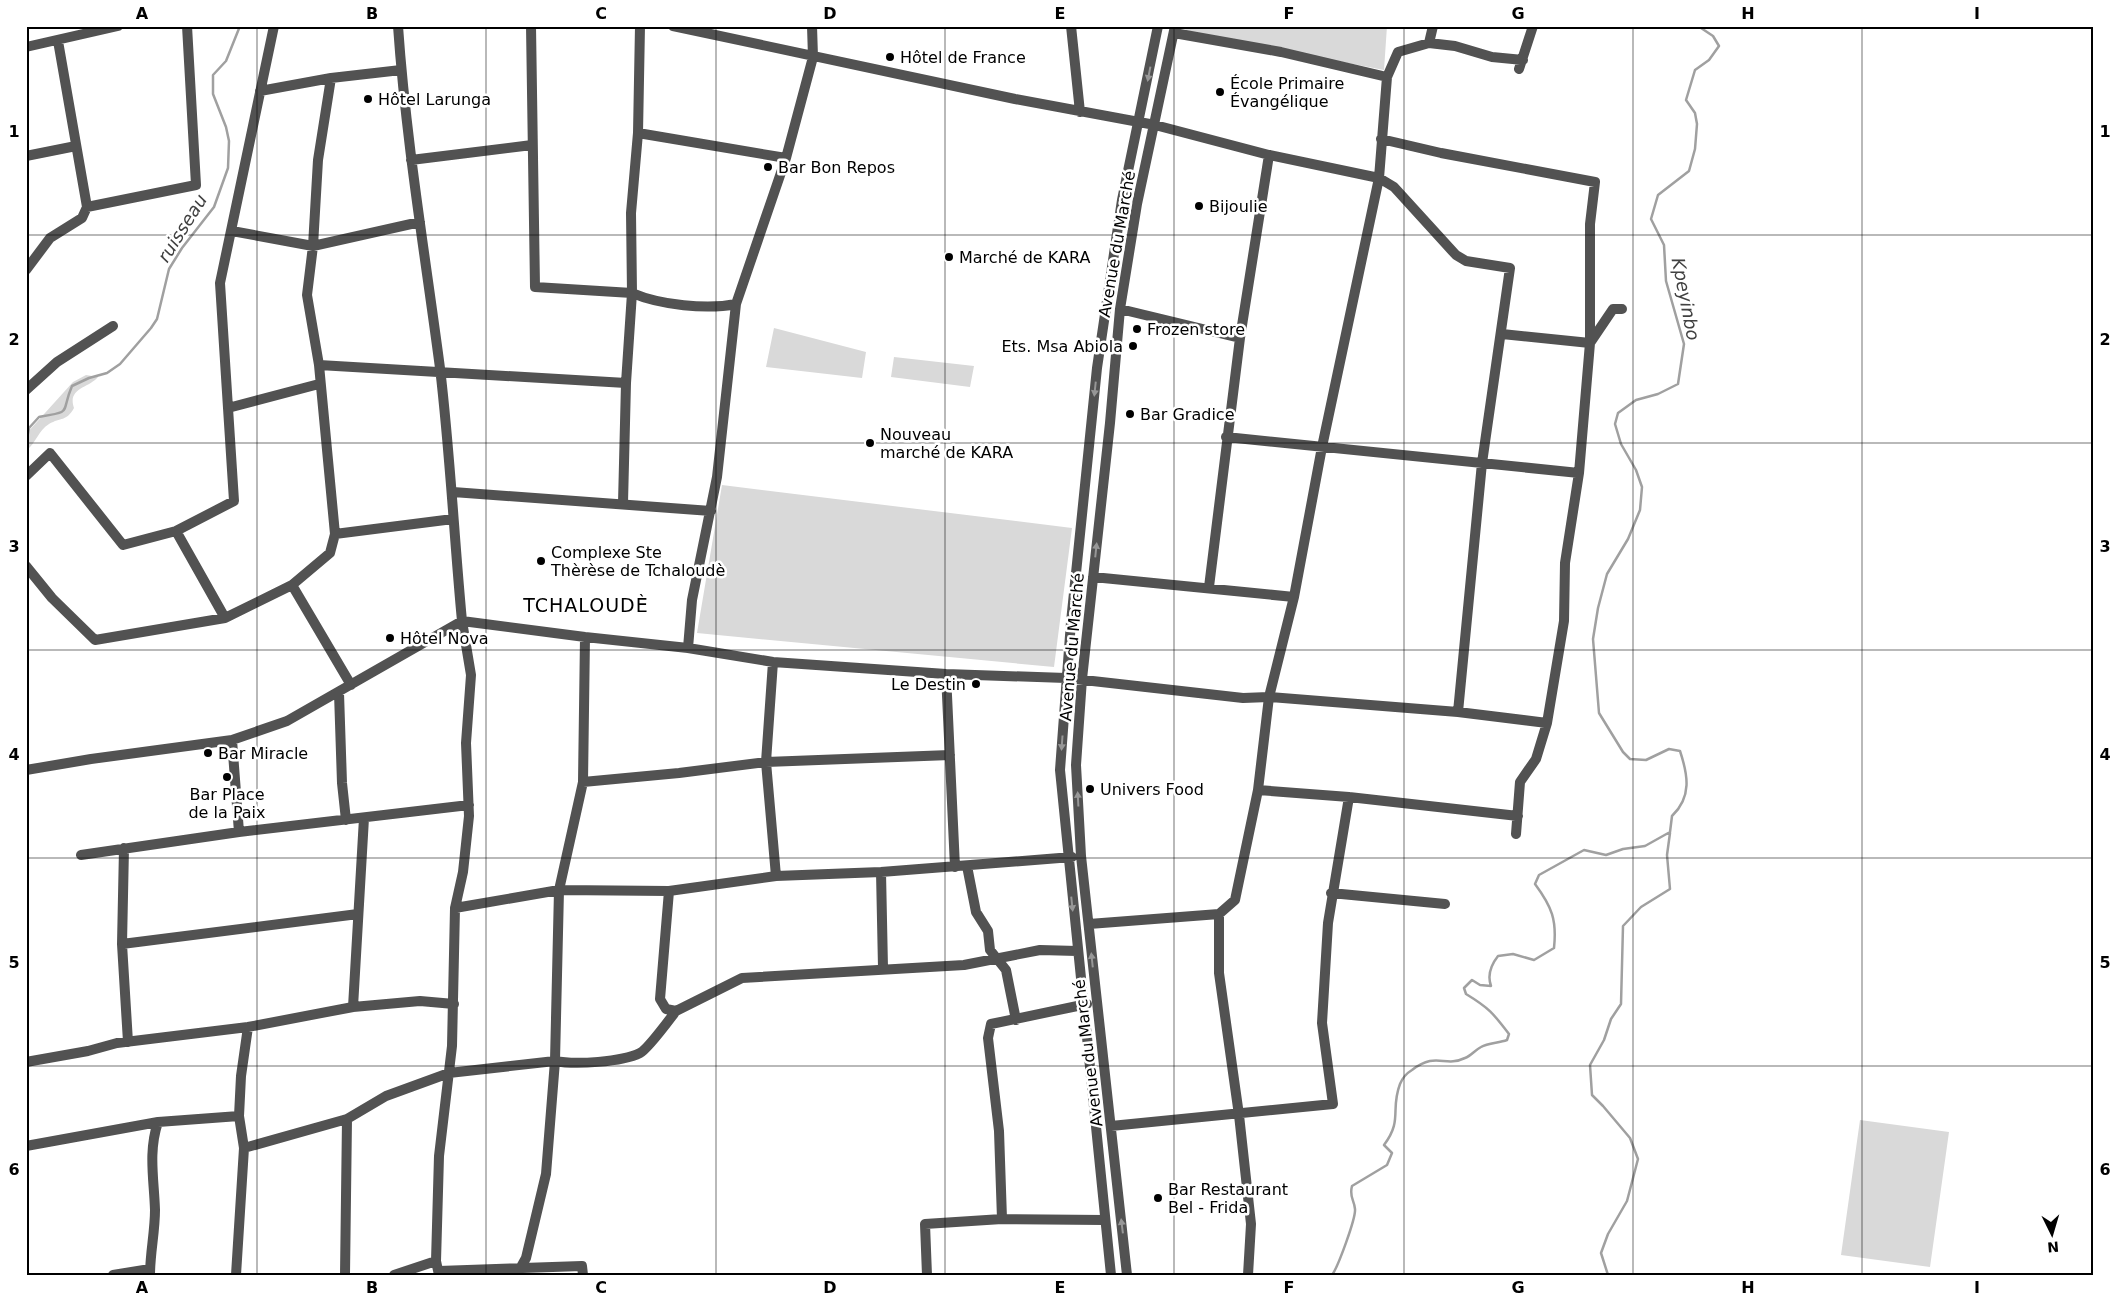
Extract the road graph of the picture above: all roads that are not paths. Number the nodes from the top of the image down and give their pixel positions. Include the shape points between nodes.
1 (118, 26) edge
2 (188, 26) edge
3 (274, 26) edge
4 (398, 26) edge
5 (531, 26) edge
6 (640, 26) edge
7 (675, 26) edge
8 (812, 26) edge
9 (1070, 26) edge
10 (1158, 26) edge
11 (1433, 26) edge
12 (1533, 26) edge
13 (1175, 29) edge
14 (58, 41) junction
15 (1429, 43) junction
16 (26, 47) edge
17 (813, 57) junction
18 (401, 70) junction
19 (1387, 77) junction
20 (331, 78) junction
21 (260, 91) junction
22 (1080, 112) junction
23 (1139, 123) junction
24 (1155, 125) junction
25 (638, 133) junction
26 (1381, 139) junction
27 (532, 145) junction
28 (76, 146) junction
29 (1269, 155) junction
30 (26, 156) edge
31 (786, 158) junction
32 (411, 160) junction
33 (1379, 178) junction
34 (1122, 200) junction
35 (1137, 204) junction
36 (87, 207) junction
37 (420, 222) junction
38 (232, 231) junction
39 (313, 246) junction
40 (26, 270) edge
41 (632, 293) junction
42 (736, 304) junction
43 (1120, 309) junction
44 (1622, 309) dead end
45 (113, 326) dead end
46 (1502, 334) junction
47 (1240, 338) junction
48 (1590, 343) junction
49 (319, 365) junction
50 (1097, 368) junction
51 (440, 370) junction
52 (1114, 371) junction
53 (626, 383) junction
54 (319, 384) junction
55 (26, 390) edge
56 (228, 408) junction
57 (1226, 437) junction
58 (1322, 447) junction
59 (1482, 463) junction
60 (1579, 473) junction
61 (26, 476) edge
62 (453, 492) junction
63 (623, 503) junction
64 (711, 511) junction
65 (452, 519) junction
66 (176, 531) junction
67 (336, 534) junction
68 (26, 566) edge
69 (1094, 576) junction
70 (292, 585) junction
71 (1209, 587) junction
72 (1294, 597) junction
73 (225, 618) junction
74 (462, 621) junction
75 (585, 637) junction
76 (688, 648) junction
77 (773, 662) junction
78 (946, 674) junction
79 (1066, 678) junction
80 (1082, 679) junction
81 (351, 685) junction
82 (339, 693) junction
83 (1269, 697) junction
84 (1458, 712) junction
85 (1547, 723) junction
86 (232, 740) junction
87 (950, 755) junction
88 (766, 762) junction
89 (26, 770) edge
90 (583, 782) junction
91 (1258, 790) junction
92 (1349, 797) junction
93 (469, 805) junction
94 (1518, 816) junction
95 (364, 818) junction
96 (346, 820) junction
97 (239, 832) junction
98 (1516, 834) dead end
99 (124, 848) junction
100 (80, 855) dead end
101 (1081, 856) junction
102 (1067, 857) junction
103 (967, 866) junction
104 (955, 867) junction
105 (881, 872) junction
106 (776, 876) junction
107 (558, 890) junction
108 (669, 891) junction
109 (1331, 894) junction
110 (1445, 904) dead end
111 (455, 908) junction
112 (358, 914) junction
113 (1219, 914) junction
114 (1089, 924) junction
115 (122, 944) junction
116 (1077, 951) junction
117 (999, 960) junction
118 (883, 968) junction
119 (1097, 1003) junction
120 (454, 1004) junction
121 (1082, 1005) junction
122 (353, 1007) junction
123 (676, 1012) junction
124 (1016, 1020) junction
125 (248, 1027) junction
126 (128, 1042) junction
127 (555, 1061) junction
128 (26, 1062) edge
129 (449, 1073) junction
130 (1239, 1115) junction
131 (240, 1116) junction
132 (347, 1119) junction
133 (158, 1122) junction
134 (1111, 1126) junction
135 (26, 1146) edge
136 (244, 1148) junction
137 (1002, 1219) junction
138 (1104, 1220) junction
139 (521, 1267) junction
140 (438, 1269) edge
141 (150, 1272) edge
142 (113, 1275) edge
143 (236, 1275) edge
144 (345, 1275) edge
145 (394, 1275) edge
146 (583, 1275) edge
147 (927, 1275) edge
148 (1111, 1275) edge
149 (1127, 1275) edge
150 (1248, 1275) edge

1 - 14 street
2 - 36 street via 196,185
3 - 21 street
4 - 18 street
5 - 27 street
6 - 25 street
7 - 17 street
8 - 17 street
9 - 22 street
10 -> 23 street, Avenue du Marché
11 - 15 street
12 - 15 street via 1521,64 1455,46
13 - 19 street
13 - 24 street, Avenue du Marché
14 - 16 street
14 - 28 street
15 - 19 street via 1398,52
17 - 22 street
17 - 31 street
18 - 20 street
18 - 32 street
19 - 26 street
20 - 21 street
20 - 39 street via 318,160
21 - 38 street
22 - 23 street
23 - 24 street
23 - 34 street, Avenue du Marché
24 - 29 street
24 - 35 street, Avenue du Marché
25 - 31 street
25 - 41 street via 631,213
26 - 33 street
26 - 48 street via 1441,154 1595,182 1590,224
27 - 32 street
27 - 41 street via 535,287
28 - 30 street
28 - 36 street
29 - 33 street
29 - 47 street
31 - 42 street
32 - 37 street
33 - 46 street via 1394,187 1456,255 1466,261 1510,268
33 - 58 street
34 - 35 street
34 - 50 street, Avenue du Marché
35 - 43 street, Avenue du Marché
36 - 40 street via 82,218 50,238
37 - 39 street
37 - 51 street
38 - 39 street
38 - 56 street via 220,283
39 - 49 street via 307,295
41 - 42 street via 658,301 723,307
41 - 53 street
42 - 64 street
43 - 47 street
43 - 52 street, Avenue du Marché
44 - 48 street via 1613,310
45 - 55 street via 57,362
46 - 48 street
46 - 59 street
47 - 57 street
48 - 60 street
49 - 51 street
49 - 54 street
50 - 52 street
50 -> 79 street, Avenue du Marché
51 - 53 street
51 - 62 street
69 -> 52 street, Avenue du Marché
53 - 63 street
54 - 56 street
54 - 67 street
56 - 66 street via 234,501
57 - 58 street
57 - 71 street
58 - 59 street
58 - 72 street
59 - 60 street
59 - 84 street
60 - 85 street via 1565,563 1564,621
61 - 66 street via 50,453 123,545
62 - 63 street
62 - 65 street
63 - 64 street
64 - 76 street via 692,600
65 - 67 street
65 - 74 street
66 - 73 street
67 - 70 street via 330,553
68 - 73 street via 52,598 95,640
69 - 71 street
69 - 80 street, Avenue du Marché
70 - 73 street
70 - 81 street
71 - 72 street
72 - 83 street
74 - 75 street
74 - 81 street
74 - 93 street via 471,675 466,743
75 - 76 street
75 - 90 street
76 - 77 street
77 - 78 street
77 - 88 street
78 - 79 street
78 - 87 street
79 - 80 street
79 -> 102 street, Avenue du Marché via 1060,770
80 - 83 street via 1243,698
101 -> 80 street, Avenue du Marché via 1076,765
81 - 82 street
82 - 86 street via 287,721
82 - 96 street
83 - 84 street
83 - 91 street
84 - 85 street
85 - 94 street via 1536,759 1520,782
86 - 89 street
86 - 97 street
87 - 88 street
87 - 104 street
88 - 90 street
88 - 106 street
90 - 107 street
91 - 92 street
91 - 113 street via 1235,900
92 - 94 street
92 - 109 street
93 - 95 street
93 - 111 street via 464,872
94 - 98 street
95 - 96 street
95 - 112 street
96 - 97 street
97 - 99 street
99 - 100 street
99 - 115 street
101 - 102 street
101 - 114 street, Avenue du Marché
102 - 103 street
102 -> 116 street, Avenue du Marché
103 - 104 street
103 - 117 street via 976,912 988,931 990,950
104 - 105 street
105 - 106 street
105 - 118 street
106 - 108 street
107 - 108 street
107 - 111 street
107 - 127 street
108 - 123 street via 660,999 666,1009
109 - 110 street
109 - 130 street via 1322,1023 1332,1104
111 - 120 street
112 - 115 street
112 - 122 street
113 - 114 street
113 - 130 street via 1219,973
119 -> 114 street, Avenue du Marché
115 - 126 street
116 - 117 street via 1040,950
116 - 121 street, Avenue du Marché
117 - 118 street via 964,965
117 - 124 street via 1006,970
118 - 123 street via 742,978
119 - 121 street
119 - 134 street, Avenue du Marché
120 - 122 street via 420,1001
120 - 129 street
121 - 124 street
121 - 138 street, Avenue du Marché
122 - 125 street
123 - 127 street via 641,1053 593,1063
124 - 137 street via 992,1024 988,1038 999,1131
125 - 126 street
125 - 131 street via 241,1076
126 - 128 street
127 - 129 street
127 - 139 street via 546,1174
129 - 132 street via 386,1096
129 - 140 street via 439,1156
130 - 134 street
130 - 150 street via 1250,1224
131 - 133 street
131 - 136 street
132 - 136 street
132 - 144 street
133 - 135 street
133 - 141 street via 153,1136 151,1172 155,1209
149 -> 134 street, Avenue du Marché
136 - 143 street
137 - 138 street
137 - 147 street via 925,1224
138 - 148 street, Avenue du Marché
139 - 140 street
139 - 146 street via 582,1266
140 - 145 street
141 - 142 street

